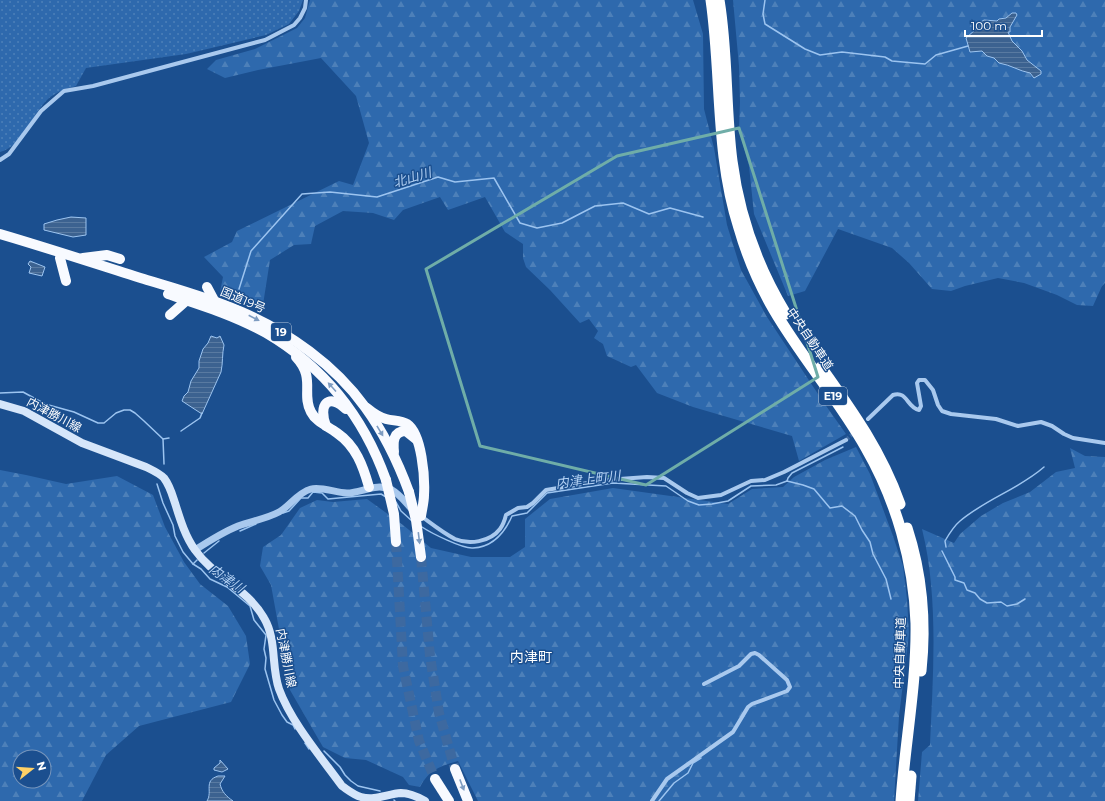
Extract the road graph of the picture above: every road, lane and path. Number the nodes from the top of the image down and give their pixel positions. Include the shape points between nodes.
1 (306, 0) edge
2 (711, 0) edge
3 (719, 0) edge
4 (0, 160) edge
5 (0, 234) edge
6 (0, 240) edge
7 (60, 258) junction
8 (79, 258) junction
9 (120, 259) dead end
10 (66, 281) dead end
11 (207, 287) dead end
12 (187, 300) junction
13 (215, 302) junction
14 (170, 314) dead end
15 (282, 343) junction
16 (0, 404) edge
17 (365, 407) junction
18 (356, 418) junction
19 (868, 419) dead end
20 (326, 426) junction
21 (417, 440) junction
22 (846, 440) tunnel mouth
23 (1105, 443) edge
24 (394, 456) junction
25 (369, 487) junction
26 (421, 516) junction
27 (396, 542) tunnel mouth
28 (195, 550) junction
29 (421, 557) tunnel mouth
30 (704, 684) dead end
31 (456, 769) tunnel mouth
32 (435, 778) tunnel mouth
33 (425, 801) edge
34 (449, 801) edge
35 (468, 801) edge
36 (652, 801) edge
37 (901, 801) edge
38 (909, 801) edge

1 - 4 street via 305,8 294,25 265,40 93,86 64,91 41,111 9,154
2 - 37 highway, 中央自動車道 / E19 via 715,23 724,159 732,203 745,247 775,310 867,450 893,505 902,535 916,622 915,660
3 - 38 highway, 中央自動車道 / E19 via 732,160 739,201 755,251 772,290 793,326 872,442 892,482 912,542 919,574 923,640
5 - 8 highway, 国道19号 / 19
6 - 7 highway, 国道19号 / 19
7 - 10 highway
7 - 12 highway, 国道19号 / 19
8 - 9 highway via 107,255
8 - 13 highway, 国道19号 / 19
11 - 13 highway
12 - 14 highway
12 - 15 highway, 国道19号 / 19 via 238,319
13 -> 17 highway, 国道19号 / 19 via 242,312 288,337 337,375
18 -> 15 highway, 国道19号 / 19 via 329,383
15 - 20 highway via 300,362 307,378 310,411
16 - 28 main road, 内津勝川線 via 24,411 82,443 156,471 170,488 185,531
17 - 21 highway via 381,417 409,425
17 -> 24 highway, 国道19号 / 19
18 - 20 highway via 339,403 326,403 323,408
18 - 27 highway, 国道19号 / 19, bridge via 386,480 394,514
19 - 23 street via 898,393 901,393 914,409 919,410 921,406 917,383 919,380 925,380 933,390 942,411 996,419 1018,426 1042,422 1073,438
20 - 25 highway via 344,438 355,451
21 - 24 highway via 406,431 399,432 393,442
21 - 26 highway via 424,478
22 - 26 street via 784,472 765,480 750,481 712,497 698,498 664,478 647,477 606,480 546,490 527,507 518,508 506,515 501,528 482,541 463,542
24 -> 29 highway, 国道19号 / 19, bridge via 409,492
25 - 26 street via 391,489
25 - 28 street via 349,493 311,489 297,496 288,507 277,513 222,533
28 - 33 main road, 内津勝川線 via 260,611 270,631 275,674 284,703 342,786 361,798 373,799 401,793 411,794
30 - 36 street via 739,666 755,653 787,680 790,687 787,691 748,707 733,732 667,779
31 -> 35 highway
32 - 34 highway

